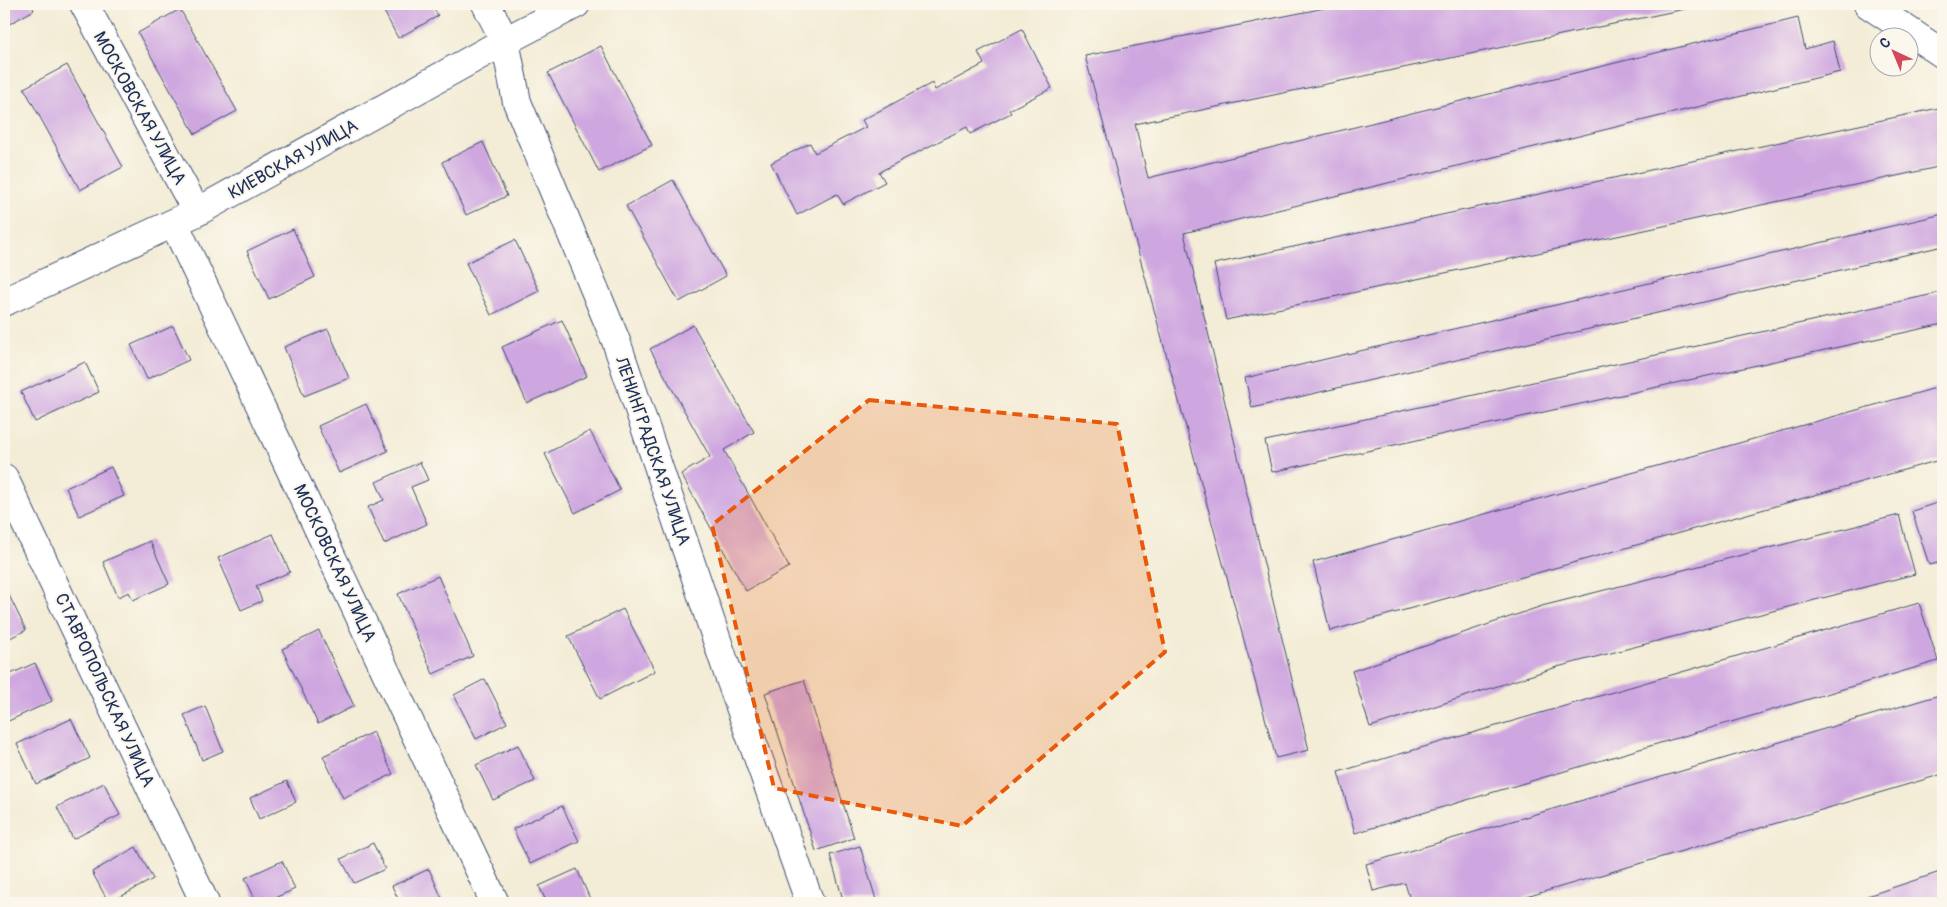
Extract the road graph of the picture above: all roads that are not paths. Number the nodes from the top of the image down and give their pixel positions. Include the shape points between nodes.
1 (84, 4) edge
2 (486, 4) edge
3 (576, 4) edge
4 (1868, 4) edge
5 (505, 41) junction
6 (1943, 54) edge
7 (185, 217) junction
8 (4, 302) edge
9 (4, 478) edge
10 (205, 903) edge
11 (496, 903) edge
12 (810, 903) edge

1 - 7 street, МОСКОВСКАЯ УЛИЦА
2 - 5 street, ЛЕНИНГРАДСКАЯ УЛИЦА
3 - 5 street, КИЕВСКАЯ УЛИЦА
4 - 6 street
5 - 7 street, КИЕВСКАЯ УЛИЦА
5 - 12 street, ЛЕНИНГРАДСКАЯ УЛИЦА via 517,102 616,341
7 - 8 street, КИЕВСКАЯ УЛИЦА
7 - 11 street, МОСКОВСКАЯ УЛИЦА
9 - 10 street, СТАВРОПОЛЬСКАЯ УЛИЦА

